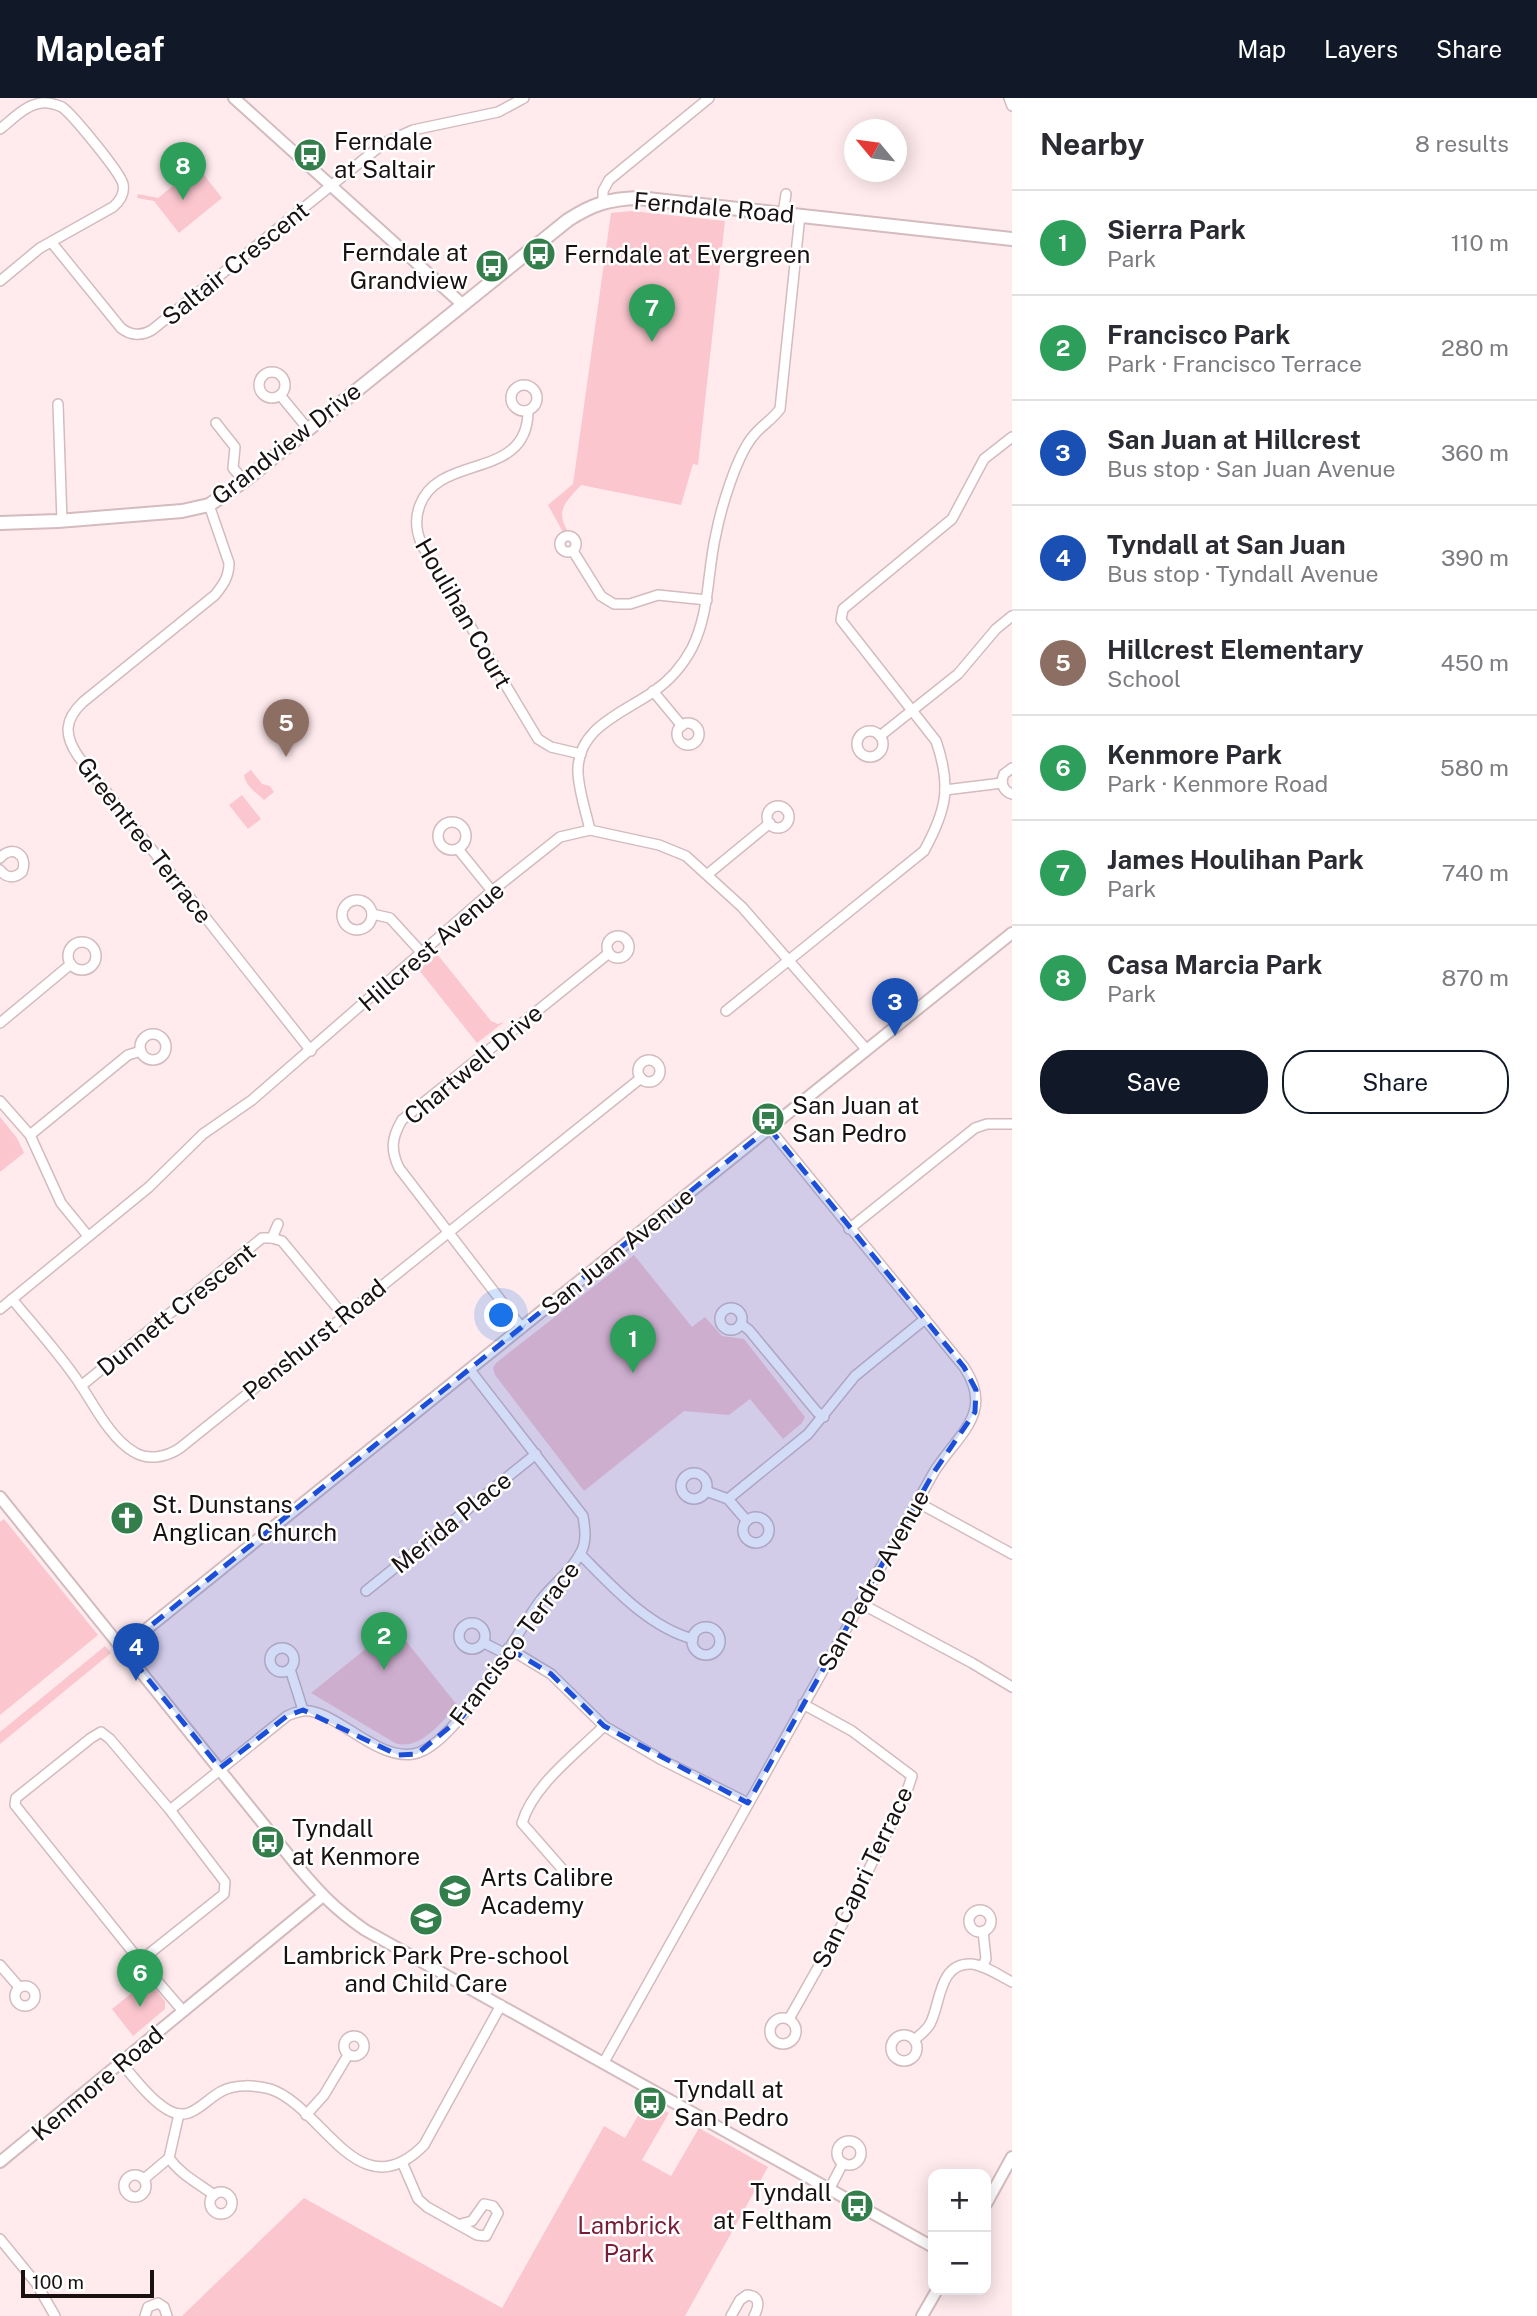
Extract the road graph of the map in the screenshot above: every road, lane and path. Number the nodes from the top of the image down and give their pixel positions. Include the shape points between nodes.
1 (234, 98) edge
2 (524, 98) edge
3 (709, 98) edge
4 (1009, 98) edge
5 (1012, 106) edge
6 (0, 129) edge
7 (331, 185) junction
8 (786, 194) dead end
9 (603, 201) junction
10 (783, 213) junction
11 (800, 215) junction
12 (1012, 239) edge
13 (52, 243) junction
14 (0, 281) edge
15 (462, 304) junction
16 (280, 395) dead end
17 (58, 404) dead end
18 (527, 411) dead end
19 (216, 423) dead end
20 (309, 429) junction
21 (1012, 437) edge
22 (244, 481) junction
23 (209, 505) junction
24 (62, 521) junction
25 (0, 523) edge
26 (573, 551) dead end
27 (707, 600) junction
28 (1012, 616) edge
29 (653, 691) junction
30 (912, 710) junction
31 (682, 726) dead end
32 (880, 736) dead end
33 (581, 754) junction
34 (1012, 768) edge
35 (1002, 783) junction
36 (946, 790) junction
37 (1012, 794) edge
38 (770, 823) dead end
39 (590, 830) junction
40 (458, 849) dead end
41 (0, 858) edge
42 (1, 872) edge
43 (708, 874) junction
44 (492, 891) junction
45 (372, 914) dead end
46 (1012, 933) edge
47 (421, 952) junction
48 (609, 953) dead end
49 (791, 960) junction
50 (71, 964) dead end
51 (726, 1011) dead end
52 (0, 1023) edge
53 (866, 1049) junction
54 (141, 1051) dead end
55 (311, 1051) junction
56 (640, 1077) dead end
57 (0, 1101) edge
58 (1012, 1124) edge
59 (769, 1128) junction
60 (30, 1135) junction
61 (278, 1224) dead end
62 (849, 1229) junction
63 (448, 1232) junction
64 (88, 1236) junction
65 (272, 1238) junction
66 (12, 1299) junction
67 (1, 1305) edge
68 (343, 1315) junction
69 (925, 1319) junction
70 (741, 1324) dead end
71 (522, 1328) junction
72 (470, 1370) junction
73 (81, 1386) junction
74 (824, 1417) junction
75 (536, 1454) junction
76 (706, 1491) dead end
77 (0, 1497) edge
78 (728, 1499) junction
79 (917, 1502) junction
80 (747, 1521) dead end
81 (580, 1554) junction
82 (1012, 1554) edge
83 (366, 1591) dead end
84 (860, 1603) junction
85 (692, 1639) dead end
86 (484, 1643) dead end
87 (123, 1648) junction
88 (506, 1650) junction
89 (290, 1669) dead end
90 (1012, 1687) edge
91 (803, 1704) junction
92 (303, 1710) junction
93 (604, 1726) junction
94 (220, 1768) junction
95 (748, 1803) junction
96 (170, 1810) junction
97 (579, 1879) dead end
98 (323, 1896) junction
99 (983, 1931) dead end
100 (140, 1961) junction
101 (0, 1965) edge
102 (982, 1967) junction
103 (1012, 1982) edge
104 (19, 1987) dead end
105 (501, 2005) junction
106 (183, 2011) junction
107 (789, 2019) dead end
108 (914, 2040) dead end
109 (348, 2054) dead end
110 (604, 2062) junction
111 (121, 2063) junction
112 (179, 2114) junction
113 (306, 2115) junction
114 (1012, 2157) edge
115 (169, 2158) junction
116 (0, 2162) edge
117 (402, 2162) junction
118 (843, 2164) dead end
119 (144, 2179) dead end
120 (829, 2190) junction
121 (214, 2195) dead end
122 (991, 2195) edge
123 (461, 2224) dead end
124 (0, 2239) edge
125 (928, 2244) edge
126 (934, 2295) edge
127 (55, 2316) edge
128 (145, 2316) edge
129 (167, 2316) edge
130 (732, 2316) edge
131 (754, 2316) edge
132 (922, 2316) edge

1 - 7 street
2 - 7 street via 498,112 403,133
3 - 9 street via 609,180
4 - 5 street
6 - 13 street via 31,106 57,105 122,181 123,194 116,205
7 - 13 street, Saltair Crescent via 143,334 121,328
7 - 15 street
8 - 10 street
9 - 10 main road, Ferndale Road via 638,198
9 - 15 main road, Ferndale Road via 568,220
10 - 11 main road, Ferndale Road
11 - 12 main road, Ferndale Road
11 - 27 street via 779,409 753,436 736,468 716,534
13 - 14 street
15 - 20 main road, Grandview Drive
16 - 20 street
17 - 24 street
18 - 33 street, Houlihan Court via 524,434 509,452 485,465 449,475 428,490 416,525 423,547 538,739
19 - 22 street via 235,447 233,468
20 - 22 main road, Grandview Drive
21 - 30 street via 984,460 952,519 843,609 841,620
22 - 23 main road, Grandview Drive
23 - 24 main road, Grandview Drive
23 - 55 street, Greentree Terrace via 229,563 225,581 215,595 83,702 71,718 68,739
24 - 25 main road, Grandview Drive
26 - 27 street via 601,596 614,604 658,595
27 - 29 street via 691,650
28 - 30 street via 958,674
29 - 31 street
29 - 33 street via 606,720 590,735
30 - 32 street
30 - 36 street via 936,741
33 - 39 street via 578,771
34 - 35 street
35 - 36 street
35 - 37 street
36 - 49 street via 938,827 924,851
38 - 43 street
39 - 43 street, Hillcrest Avenue via 659,845 686,856
39 - 44 street, Hillcrest Avenue via 560,837
40 - 44 street
41 - 42 street via 15,851 25,864 14,877
43 - 49 street, Hillcrest Avenue
44 - 47 street, Hillcrest Avenue
45 - 47 street via 390,918
46 - 53 street, San Juan Avenue
47 - 55 street, Hillcrest Avenue
48 - 63 street, Chartwell Drive via 402,1120 394,1133 393,1156 399,1168
49 - 51 street
49 - 53 street, Hillcrest Avenue
50 - 52 street
53 - 59 street, San Juan Avenue
54 - 60 street via 128,1055
55 - 64 street, Hillcrest Avenue via 246,1106 203,1134 149,1187
56 - 63 street, Penshurst Road
57 - 60 street
58 - 62 street via 975,1128
59 - 62 street, San Pedro Avenue
59 - 71 street, San Juan Avenue
60 - 64 street via 61,1203
61 - 65 street, Dunnett Crescent
62 - 69 street, San Pedro Avenue
63 - 68 street, Penshurst Road
63 - 71 street, Chartwell Drive
64 - 66 street, Hillcrest Avenue
65 - 68 street, Dunnett Crescent via 282,1241
65 - 73 street, Dunnett Crescent via 262,1238
66 - 67 street, Hillcrest Avenue
66 - 73 street, Penshurst Road
68 - 73 street, Penshurst Road via 180,1448 164,1456 145,1457 128,1448 93,1408
69 - 74 street via 855,1376
69 - 79 street, San Pedro Avenue via 970,1377 977,1401 968,1424
70 - 74 street
71 - 72 street, San Juan Avenue
72 - 75 street, Francisco Terrace
72 - 87 street, San Juan Avenue
74 - 78 street
75 - 81 street, Francisco Terrace via 583,1516 585,1536
75 - 83 street, Merida Place
76 - 78 street
77 - 87 street
78 - 80 street
79 - 82 street
79 - 84 street, San Pedro Avenue
81 - 85 street via 637,1608
81 - 88 street, Francisco Terrace
84 - 90 street
84 - 91 street, San Pedro Avenue
86 - 88 street
87 - 94 street
88 - 92 street, Francisco Terrace via 463,1716 417,1754 398,1755 321,1714
88 - 93 street via 551,1674
89 - 92 street
91 - 95 street, San Pedro Avenue
91 - 107 street, San Capri Terrace via 852,1731 912,1776 847,1916
92 - 94 street via 287,1716
93 - 95 street
93 - 97 street via 536,1793 522,1823 564,1871
94 - 96 street
94 - 98 street
95 - 110 street, San Pedro Avenue
96 - 100 street via 225,1882 225,1894
96 - 100 street via 101,1732 16,1798 15,1805
98 - 105 street via 365,1930
98 - 106 street, Kenmore Road
99 - 102 street via 986,1959
100 - 106 street
101 - 104 street
102 - 103 street
102 - 108 street via 961,1966 946,1977 932,2020
105 - 110 street
105 - 117 street via 424,2145
106 - 111 street, Kenmore Road
109 - 113 street
110 - 120 street
111 - 112 street via 160,2106
111 - 116 street, Kenmore Road
112 - 113 street via 192,2113 226,2089 250,2086 276,2091
112 - 115 street
113 - 117 street via 362,2162 379,2166
114 - 122 street
115 - 119 street
115 - 121 street
117 - 123 street via 418,2199
118 - 120 street
120 - 125 street
124 - 127 street via 36,2283
126 - 132 street
128 - 129 street via 148,2307 158,2304
130 - 131 street via 740,2300 751,2295 758,2301

